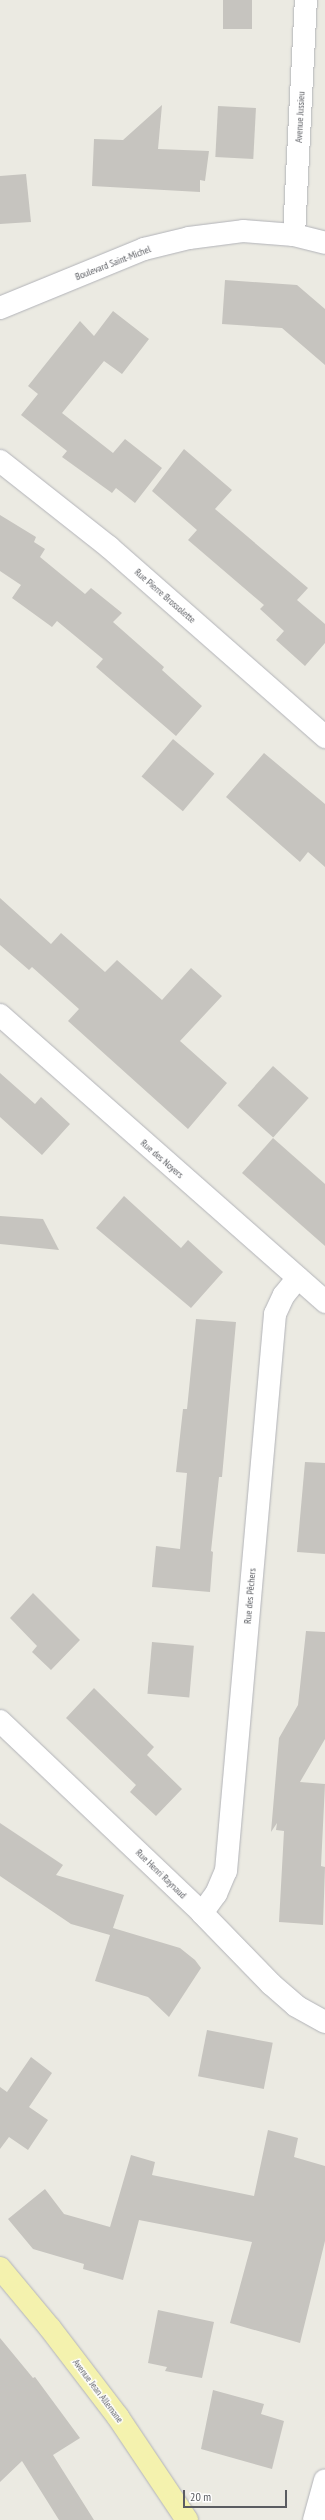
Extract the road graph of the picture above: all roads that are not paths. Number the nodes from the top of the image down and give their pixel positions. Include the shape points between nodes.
1 (306, 0) edge
2 (294, 235) junction
3 (325, 243) edge
4 (0, 308) edge
5 (0, 461) edge
6 (325, 737) edge
7 (0, 1015) edge
8 (298, 1278) junction
9 (325, 1302) edge
10 (0, 1721) edge
11 (202, 1913) junction
12 (325, 2022) edge
13 (0, 2268) edge
14 (325, 2480) edge
15 (187, 2520) edge
16 (314, 2520) edge

1 - 2 street, Avenue Jussieu
2 - 3 street, Boulevard Saint-Michel
2 - 4 street, Boulevard Saint-Michel via 243,231 189,238 144,249
5 - 6 street, Rue Pierre Brossolette via 109,547
7 - 8 street, Rue des Noyers
8 - 9 street, Rue des Noyers
8 - 11 street, Rue des Pêchers via 284,1295 275,1314 226,1871 216,1894
10 - 11 street, Rue Henri Raynaud
11 - 12 street, Rue Henri Raynaud via 271,1984 296,2006
13 - 15 main road, Avenue Jean Allemane via 118,2417
14 - 16 street

